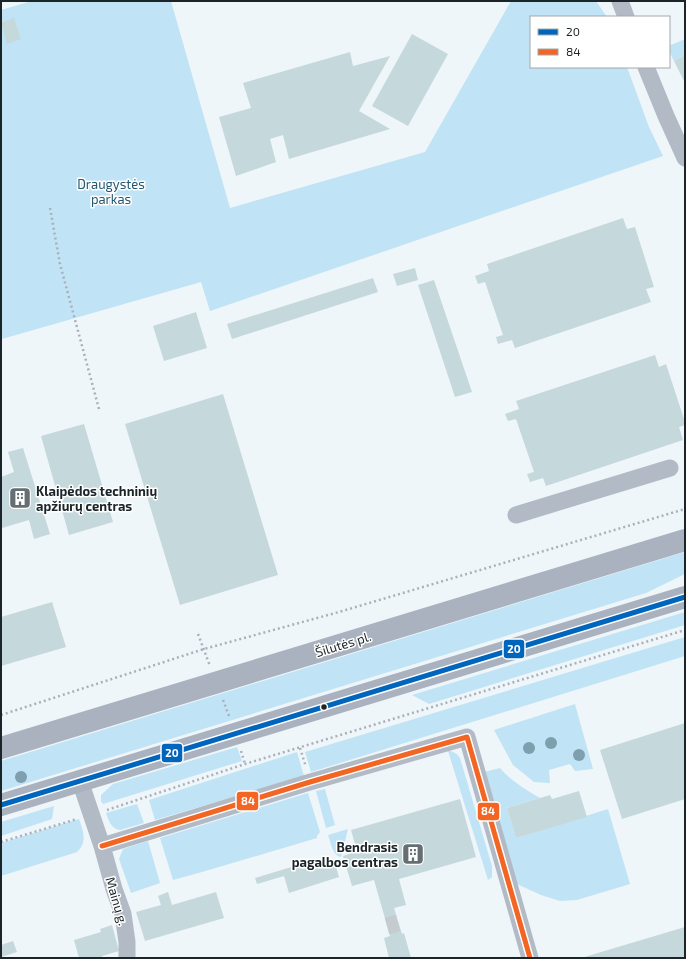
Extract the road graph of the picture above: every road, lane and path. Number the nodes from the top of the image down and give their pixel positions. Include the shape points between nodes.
1 (620, 1) edge
2 (626, 16) edge
3 (646, 68) edge
4 (685, 158) edge
5 (50, 208) dead end
6 (99, 409) dead end
7 (670, 468) dead end
8 (685, 509) edge
9 (516, 515) dead end
10 (685, 540) edge
11 (685, 596) edge
12 (685, 630) edge
13 (1, 715) edge
14 (1, 748) edge
15 (80, 781) junction
16 (1, 805) edge
17 (91, 815) junction
18 (1, 842) edge
19 (102, 846) junction
20 (127, 958) edge
21 (530, 958) edge

1 - 2 street
3 - 4 street
5 - 6 path via 60,264
7 - 9 street
8 - 13 path via 339,612 204,649
10 - 14 main road, Šilutės pl.
11 - 15 main road
12 - 17 path via 245,764
15 - 16 main road
15 - 17 street, Mainų g.
17 - 18 path
17 - 19 street, Mainų g.
19 - 20 street, Mainų g. via 123,914 128,942
19 - 21 street via 467,737

